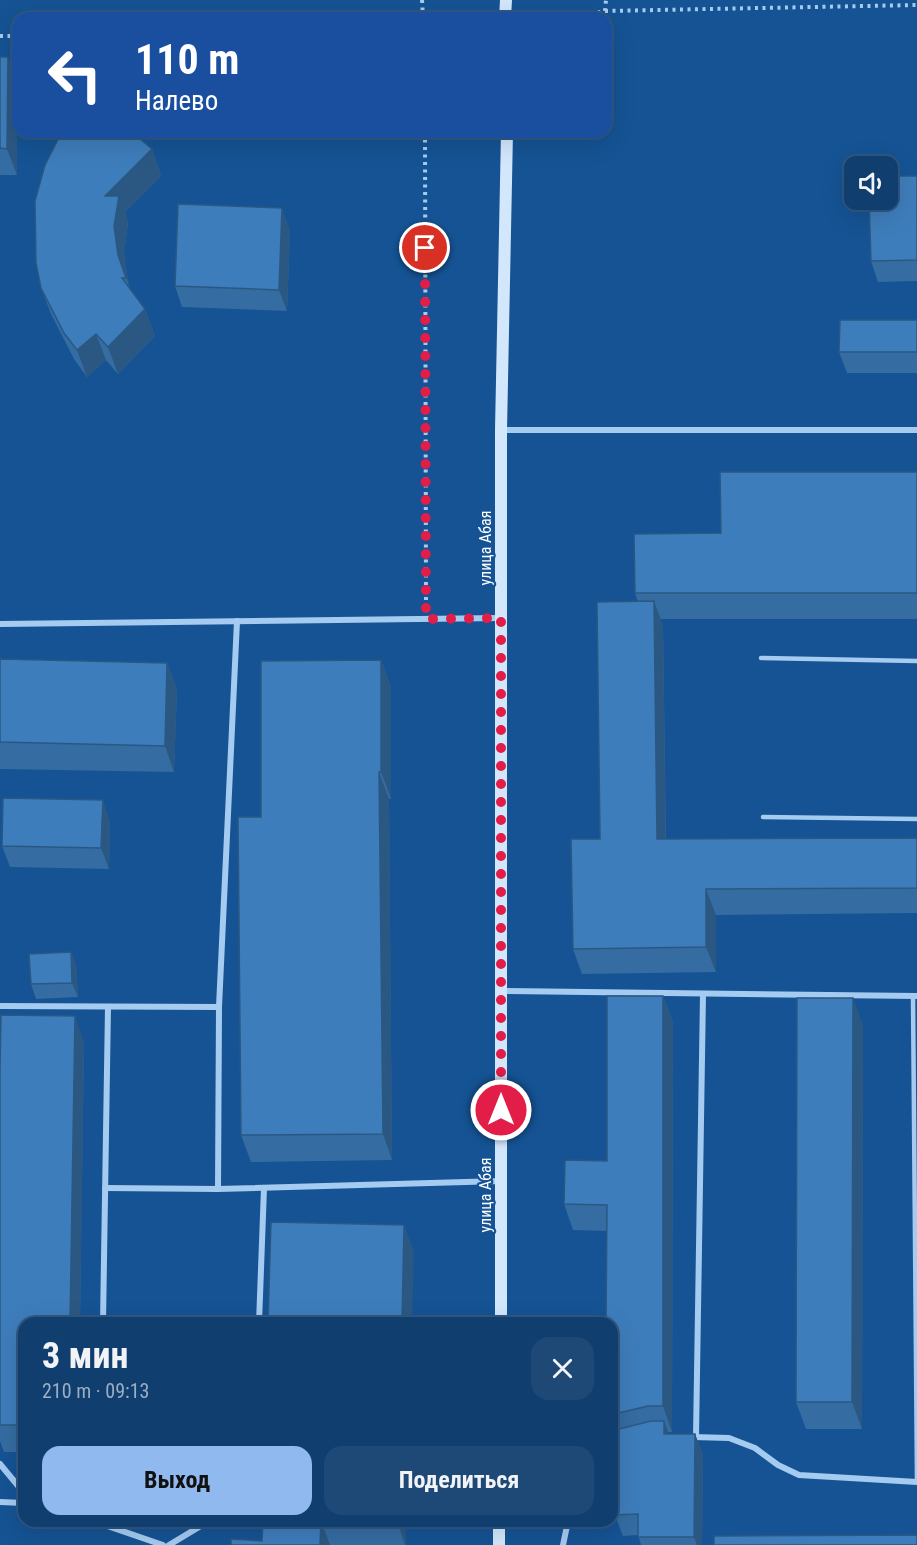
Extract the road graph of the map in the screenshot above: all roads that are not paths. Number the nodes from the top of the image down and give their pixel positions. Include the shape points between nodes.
1 (507, 138) edge
2 (501, 430) junction
3 (917, 430) edge
4 (501, 618) junction
5 (237, 621) junction
6 (0, 624) edge
7 (761, 658) dead end
8 (917, 661) edge
9 (763, 817) dead end
10 (917, 819) edge
11 (501, 991) junction
12 (703, 994) junction
13 (915, 996) edge
14 (0, 1006) edge
15 (108, 1007) junction
16 (219, 1007) junction
17 (501, 1181) junction
18 (105, 1188) junction
19 (264, 1188) junction
20 (218, 1189) junction
21 (103, 1317) edge
22 (259, 1317) edge
23 (501, 1317) edge
24 (686, 1437) edge
25 (696, 1437) junction
26 (0, 1464) edge
27 (917, 1482) edge
28 (18, 1486) edge
29 (0, 1502) edge
30 (18, 1503) edge
31 (111, 1527) edge
32 (199, 1527) edge
33 (499, 1527) edge
34 (567, 1527) edge
35 (163, 1545) edge
36 (169, 1545) edge
37 (498, 1545) edge
38 (563, 1545) edge

1 - 2 street, улица Абая
2 - 3 street
2 - 4 street, улица Абая
4 - 5 street
4 - 11 street, улица Абая
5 - 6 street
5 - 16 street
7 - 8 lane
9 - 10 lane
11 - 12 street
11 - 17 street, улица Абая
12 - 13 street
12 - 25 street
13 - 27 lane
14 - 15 street
15 - 16 street
15 - 18 street
16 - 20 street
17 - 19 street
17 - 23 street, улица Абая
18 - 20 street
18 - 21 street
19 - 20 street
19 - 22 street
24 - 25 street
25 - 27 street via 729,1438 755,1448 799,1475
26 - 28 street
29 - 30 street
31 - 35 street
32 - 36 street
33 - 37 street
34 - 38 street

